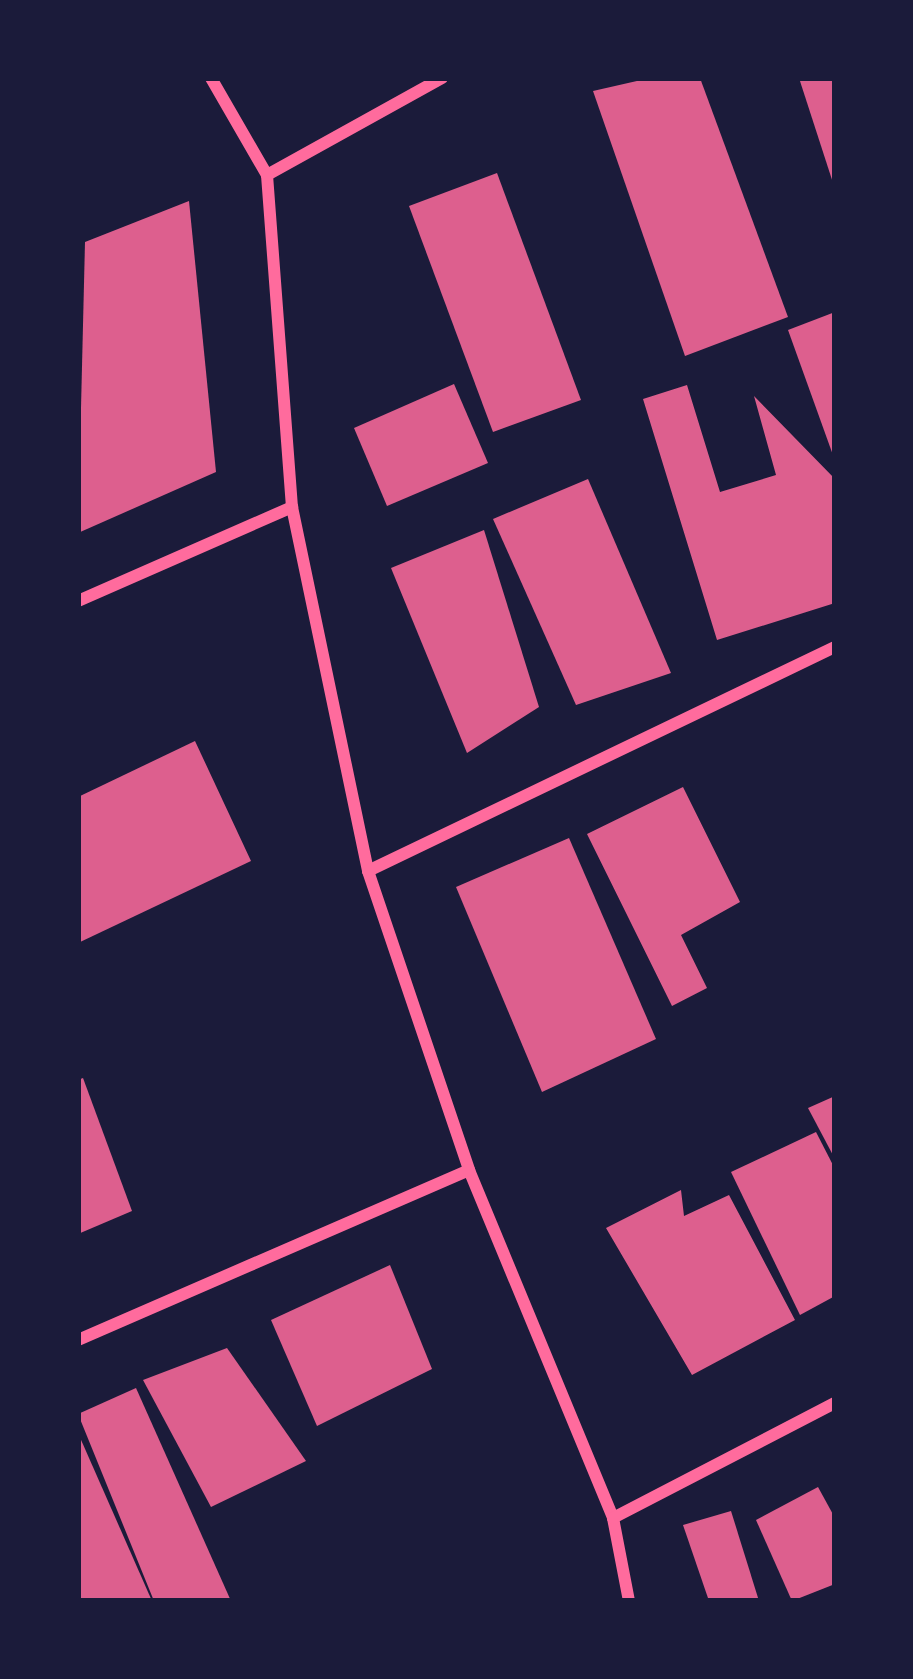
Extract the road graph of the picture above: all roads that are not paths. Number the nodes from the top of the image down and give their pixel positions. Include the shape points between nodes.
1 (211, 78) edge
2 (442, 78) edge
3 (267, 175) junction
4 (292, 507) junction
5 (78, 602) edge
6 (835, 647) edge
7 (368, 871) junction
8 (469, 1170) junction
9 (78, 1340) edge
10 (835, 1402) edge
11 (613, 1518) junction
12 (629, 1601) edge

1 - 3 street
2 - 3 street
3 - 4 street
4 - 5 street
4 - 7 street
6 - 7 street
7 - 8 street
8 - 9 street
8 - 11 street
10 - 11 street
11 - 12 street

